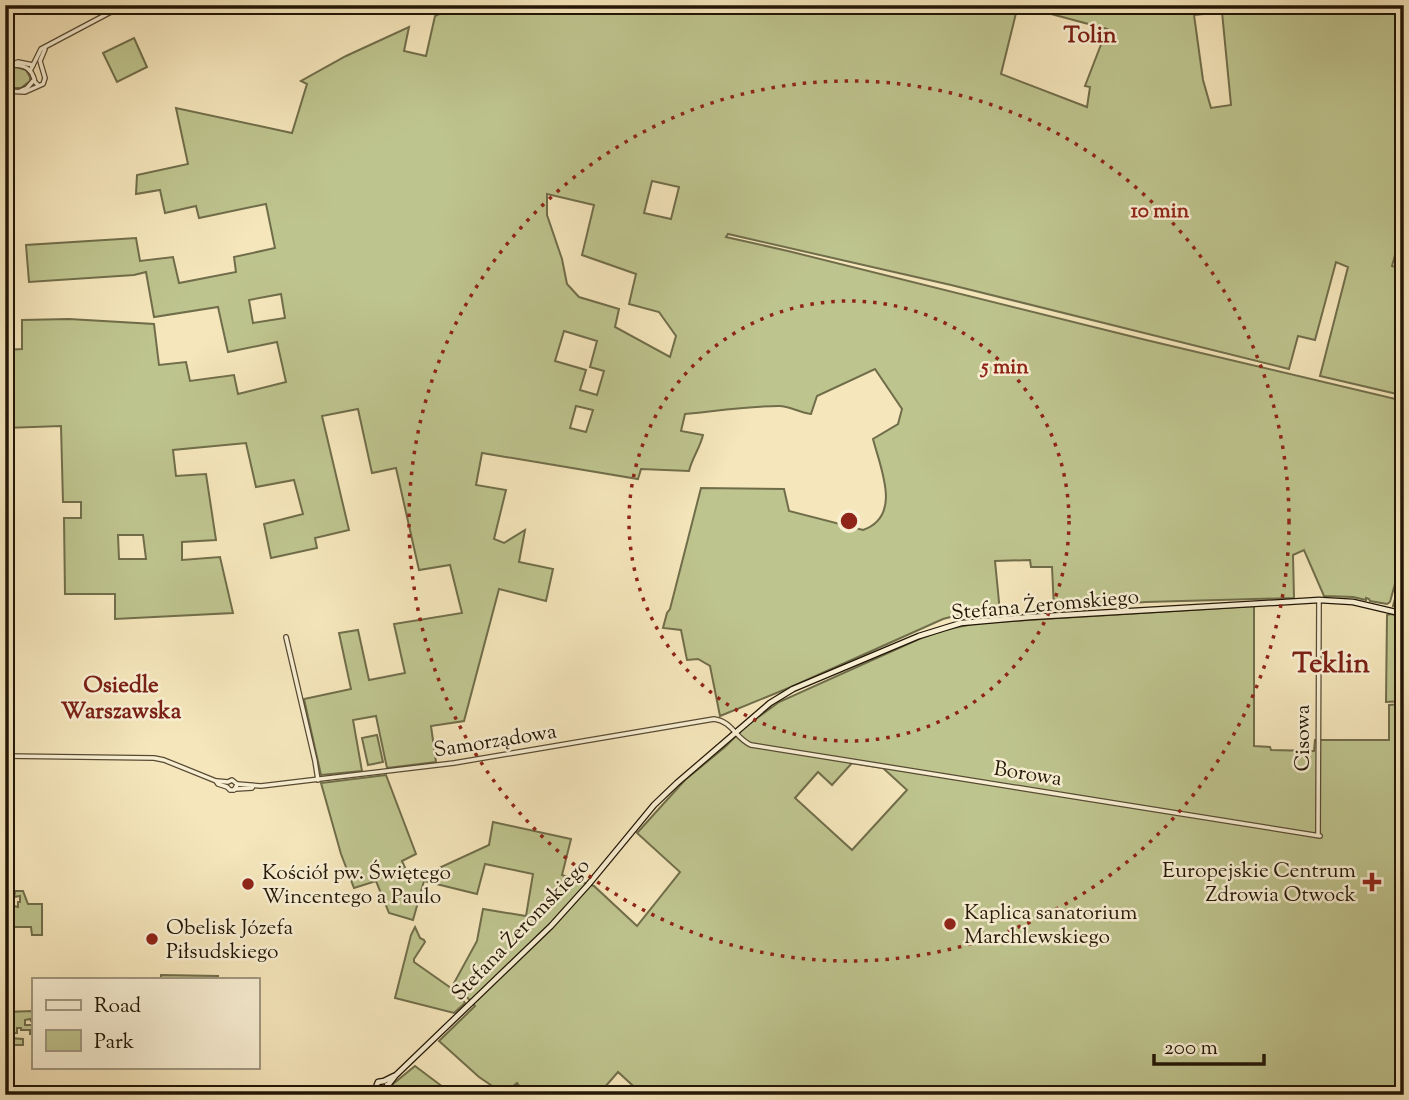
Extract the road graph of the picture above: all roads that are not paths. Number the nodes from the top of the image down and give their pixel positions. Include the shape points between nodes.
1 (124, 5) edge
2 (48, 46) junction
3 (33, 64) junction
4 (40, 66) junction
5 (7, 67) edge
6 (30, 71) junction
7 (34, 80) junction
8 (39, 85) junction
9 (5, 91) edge
10 (18, 92) junction
11 (1319, 600) junction
12 (1404, 614) edge
13 (286, 637) dead end
14 (735, 732) junction
15 (5, 755) edge
16 (318, 780) junction
17 (227, 784) junction
18 (236, 787) junction
19 (1319, 835) joint
20 (383, 1091) edge

1 - 2 street
2 - 3 street
2 - 4 street
3 - 4 street
3 - 5 street via 18,62
3 - 6 street
4 - 8 street via 45,80
5 - 6 street via 20,65
6 - 7 street
7 - 8 street
7 - 10 street
8 - 10 street
9 - 10 street
11 - 12 main road, Stefana Żeromskiego via 1353,602
11 - 14 main road, Stefana Żeromskiego via 961,623 793,689
11 - 19 street, Cisowa
13 - 16 street
14 - 16 street, Samorządowa via 714,719 454,764
14 - 19 street, Borowa via 751,745
14 - 20 main road, Stefana Żeromskiego via 654,805 551,926
15 - 17 street via 159,758
16 - 18 street, Samorządowa
17 - 18 street via 230,790
17 - 18 street via 234,781

